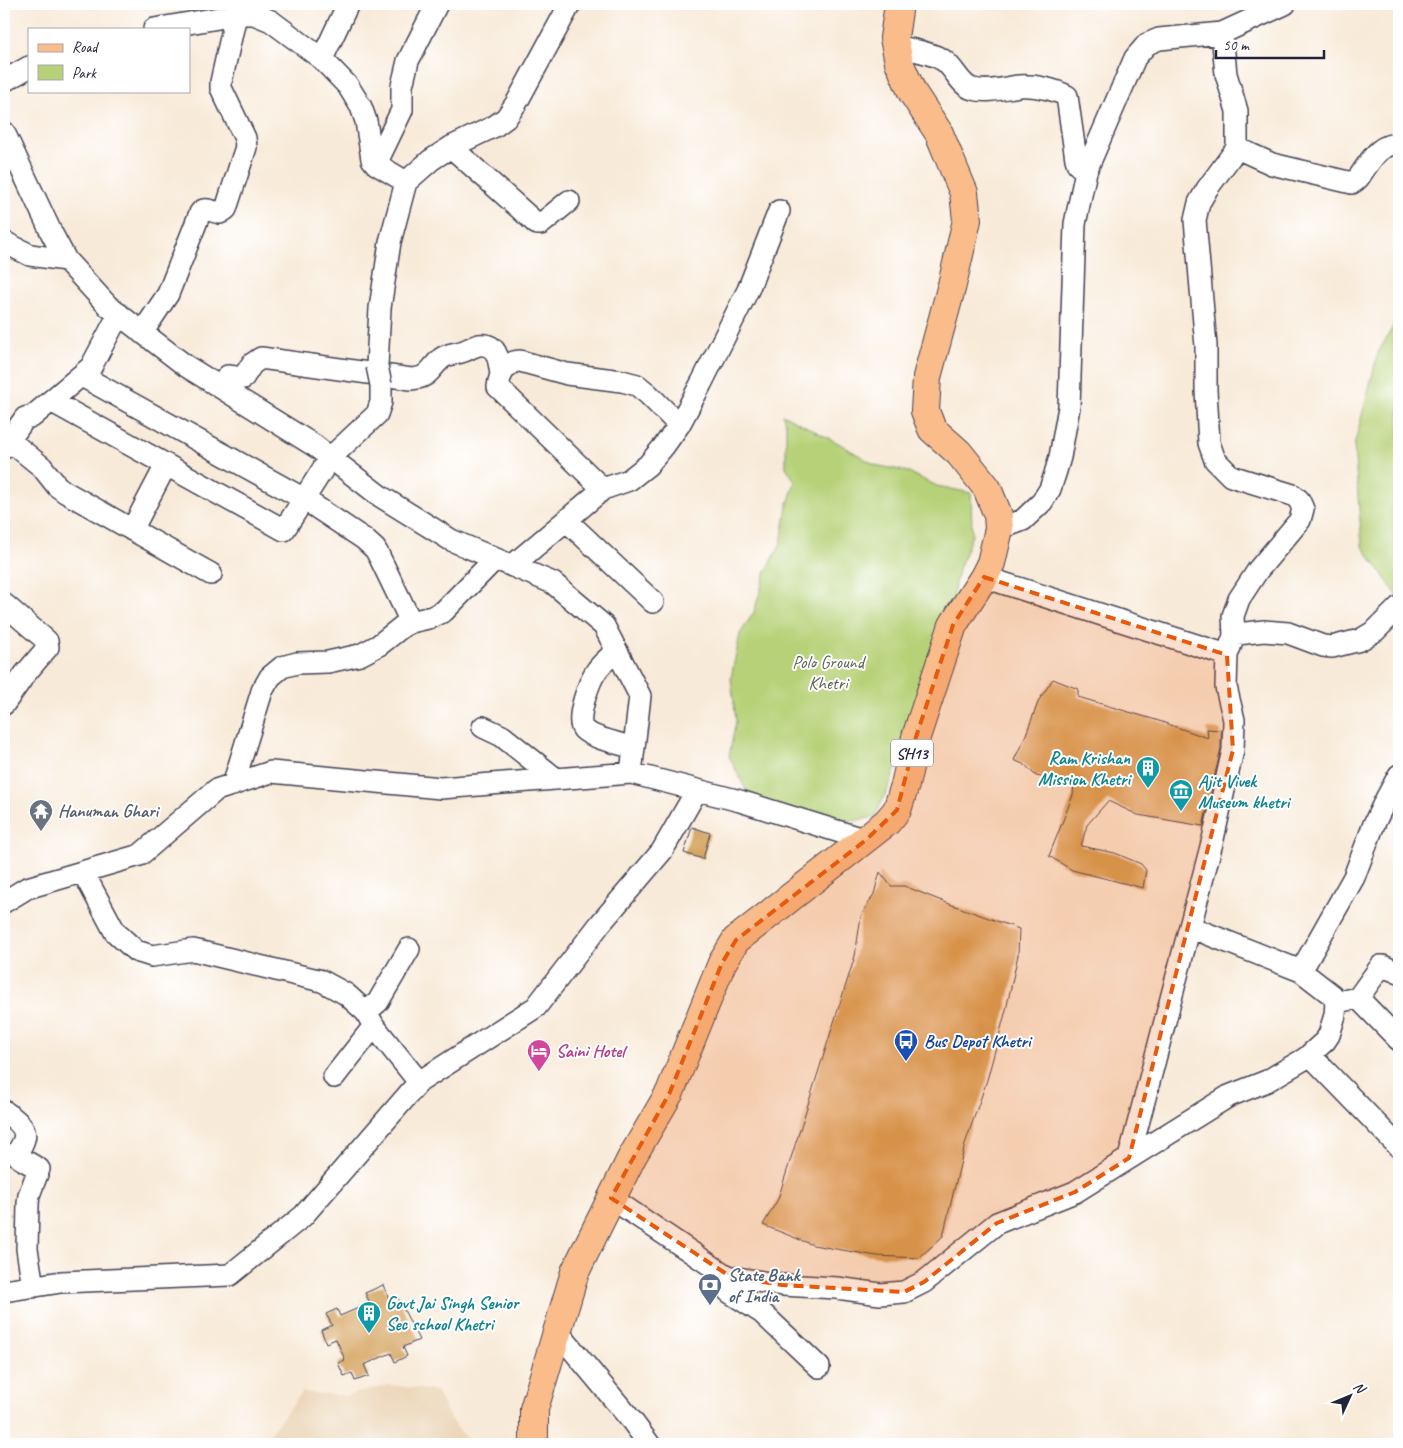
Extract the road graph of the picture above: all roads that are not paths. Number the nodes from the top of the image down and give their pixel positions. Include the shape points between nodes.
1 (348, 4) edge
2 (437, 4) edge
3 (570, 4) edge
4 (899, 4) edge
5 (1285, 4) edge
6 (236, 15) junction
7 (160, 28) edge
8 (1222, 33) junction
9 (896, 46) junction
10 (322, 59) junction
11 (28, 68) edge
12 (4, 81) edge
13 (4, 132) edge
14 (1399, 144) edge
15 (451, 146) junction
16 (1237, 148) junction
17 (376, 164) junction
18 (1086, 171) junction
19 (406, 182) junction
20 (569, 202) dead end
21 (779, 211) dead end
22 (4, 242) edge
23 (66, 260) junction
24 (119, 314) junction
25 (142, 333) junction
26 (501, 375) junction
27 (82, 376) junction
28 (220, 387) junction
29 (51, 401) junction
30 (679, 424) junction
31 (6, 444) edge
32 (330, 458) junction
33 (166, 465) junction
34 (604, 489) junction
35 (304, 499) junction
36 (566, 520) junction
37 (999, 529) junction
38 (132, 530) junction
39 (503, 562) junction
40 (211, 574) dead end
41 (984, 577) junction
42 (653, 602) dead end
43 (4, 604) edge
44 (1399, 607) edge
45 (411, 622) junction
46 (1230, 645) junction
47 (616, 652) junction
48 (4, 704) edge
49 (483, 726) dead end
50 (634, 748) junction
51 (632, 773) junction
52 (1399, 775) edge
53 (556, 779) junction
54 (233, 785) junction
55 (697, 790) junction
56 (866, 840) junction
57 (82, 872) junction
58 (4, 902) edge
59 (1190, 928) junction
60 (409, 949) dead end
61 (1301, 971) junction
62 (1399, 973) edge
63 (1358, 998) junction
64 (1336, 1002) junction
65 (370, 1019) junction
66 (1399, 1040) edge
67 (1310, 1055) junction
68 (334, 1078) dead end
69 (419, 1082) junction
70 (4, 1111) edge
71 (1399, 1147) edge
72 (1129, 1158) junction
73 (611, 1198) junction
74 (730, 1277) junction
75 (33, 1287) junction
76 (4, 1291) edge
77 (557, 1330) junction
78 (819, 1367) dead end
79 (534, 1444) edge
80 (649, 1444) edge

1 - 10 street
2 - 17 street via 408,61 402,86 402,110
3 - 15 street via 506,118
4 - 9 main road, SH13 via 894,38
5 - 8 street
6 - 7 street
6 - 10 street via 254,14 271,21
6 - 25 street via 221,88 245,138 246,147 226,210 220,214 202,210 168,294
8 - 16 street via 1226,74 1237,111
8 - 18 street via 1159,38 1147,44 1135,58
9 - 18 street via 943,60 966,85 974,89 1036,86 1067,96 1076,159
9 - 37 main road, SH13 via 912,92 939,133 952,162 964,193 968,220 927,377 925,410 932,429 959,453 988,488 998,515
10 - 17 street via 348,86 358,102
11 - 12 street
13 - 23 street
14 - 16 street via 1383,147 1352,182 1272,164
15 - 19 street
15 - 20 street via 537,224
16 - 46 street via 1199,202 1195,220 1206,346 1209,443 1215,460 1231,476 1293,494 1303,509 1300,520 1258,570 1239,599 1233,616
17 - 19 street
18 - 37 street via 1075,224 1069,407 1060,457 1050,489 1042,502 1023,520
19 - 32 street via 390,242 380,308 381,402 377,414
21 - 30 street via 748,290
22 - 23 street via 30,255
23 - 24 street
24 - 25 street
24 - 27 street via 91,367
25 - 28 street
26 - 28 street via 494,349 489,345 478,345 450,354 426,376 419,378 261,358 252,364 243,378 228,376
26 - 30 street via 510,363 520,361 567,374 622,380 637,385
26 - 34 street via 498,384 501,390
27 - 29 street
27 - 35 street
28 - 32 street
29 - 31 street via 33,416 25,418
29 - 33 street
30 - 34 street via 648,465 628,480
31 - 38 street via 42,467 65,492
32 - 35 street
32 - 39 street via 380,496 451,540
33 - 35 street via 282,530
33 - 38 street
34 - 36 street
35 - 45 street via 375,549
36 - 39 street
36 - 42 street
37 - 41 main road, SH13 via 991,563
38 - 40 street
39 - 45 street via 444,611
39 - 47 street via 553,583 604,626
41 - 46 street
41 - 56 main road, SH13 via 953,625 916,737 897,810
43 - 48 street via 48,644
44 - 46 street via 1375,631 1360,640 1332,647 1288,633 1264,631 1237,634
45 - 54 street via 360,655 328,662 297,663 270,677 262,691
46 - 59 street via 1226,687 1234,720 1233,750
47 - 50 street via 640,696
47 - 50 street via 592,677 582,708 581,724 590,734
49 - 53 street via 502,736
50 - 51 street
51 - 53 street
51 - 55 street
52 - 61 street via 1374,824 1354,876
53 - 54 street via 441,788 271,772
54 - 57 street via 216,790 140,855
55 - 56 street
55 - 69 street via 662,851 600,924 536,1008
56 - 73 main road, SH13 via 736,940 722,963 670,1092
57 - 58 street via 27,888
57 - 65 street via 115,932 136,951 152,956 193,950 322,982 346,994
59 - 61 street
59 - 72 street
60 - 65 street
61 - 64 street via 1332,995
62 - 63 street via 1380,966
63 - 64 street
63 - 66 street
64 - 67 street via 1329,1035
65 - 68 street
65 - 69 street
67 - 71 street
67 - 72 street via 1266,1082 1229,1096
69 - 75 street via 303,1216 230,1274 61,1282
70 - 75 street via 24,1130 25,1138 17,1154 38,1168 28,1204 27,1249
72 - 74 street via 1076,1192 997,1224 924,1282 904,1292 880,1294
73 - 74 street
73 - 77 main road, SH13 via 575,1272
74 - 78 street via 729,1292 762,1313
75 - 76 street
77 - 79 main road, SH13 via 534,1409
77 - 80 street

